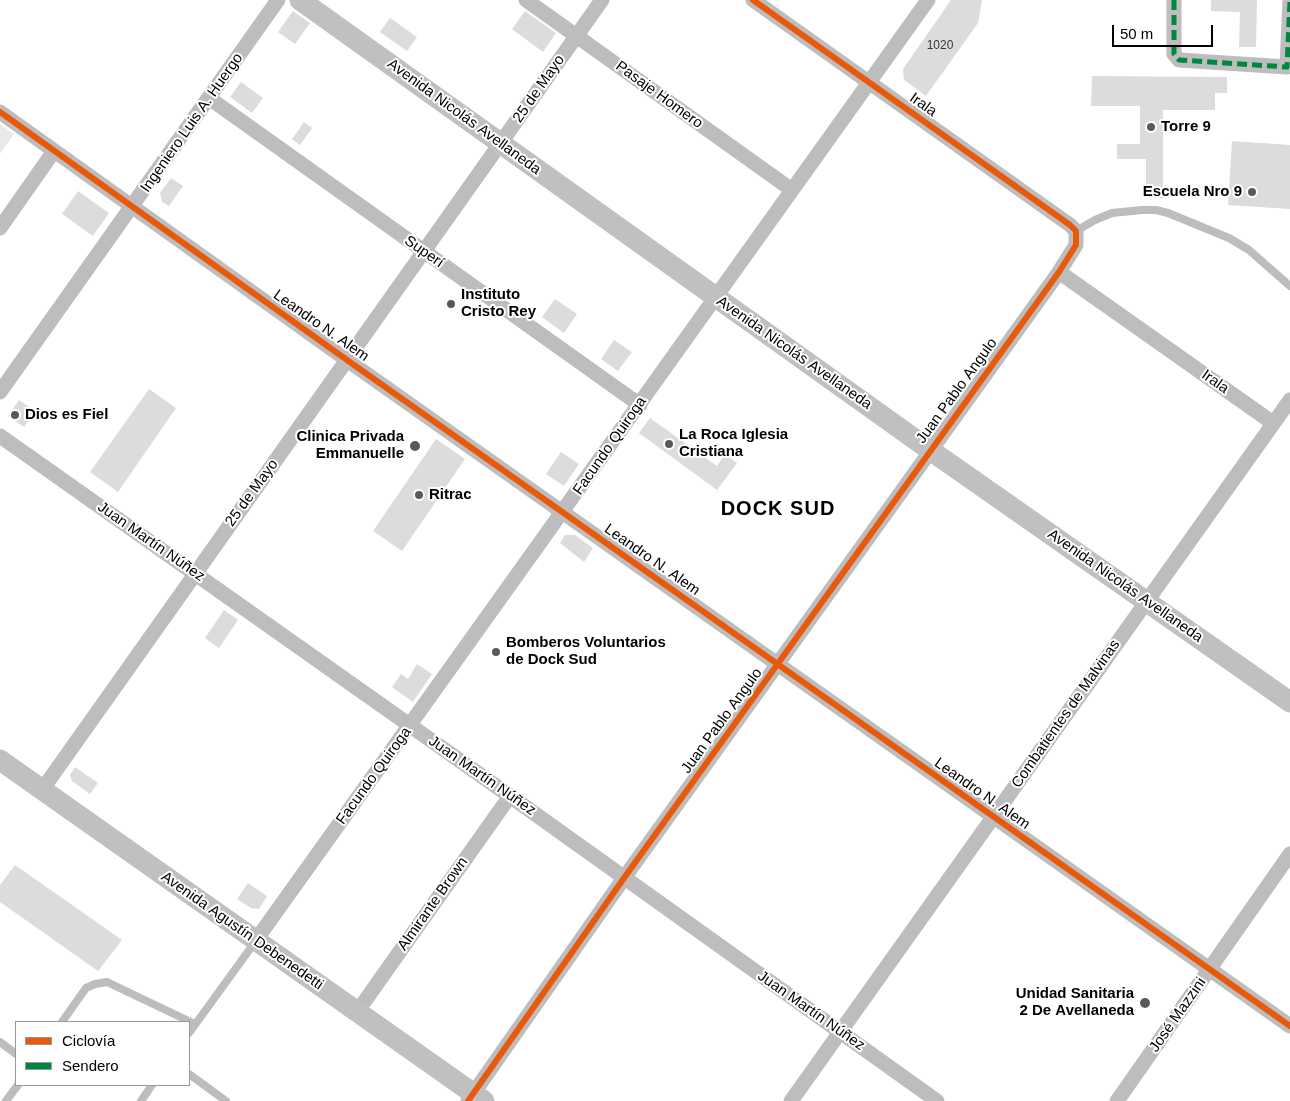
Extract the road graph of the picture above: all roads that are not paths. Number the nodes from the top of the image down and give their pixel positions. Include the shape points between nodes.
1 (278, 0) edge
2 (300, 0) edge
3 (526, 0) edge
4 (602, 0) edge
5 (753, 0) edge
6 (928, 0) edge
7 (1174, 0) edge
8 (1290, 0) edge
9 (576, 35) junction
10 (1288, 68) edge
11 (869, 82) junction
12 (209, 98) junction
13 (0, 112) edge
14 (501, 144) junction
15 (54, 151) junction
16 (792, 190) junction
17 (132, 207) junction
18 (0, 228) edge
19 (1076, 231) junction
20 (424, 252) junction
21 (1059, 272) junction
22 (1290, 286) edge
23 (715, 298) junction
24 (347, 360) junction
25 (0, 392) edge
26 (1290, 400) edge
27 (640, 405) junction
28 (1273, 423) junction
29 (0, 436) edge
30 (930, 450) junction
31 (563, 512) junction
32 (195, 573) junction
33 (1147, 601) junction
34 (778, 665) junction
35 (1290, 702) edge
36 (410, 726) junction
37 (0, 760) edge
38 (42, 790) junction
39 (510, 796) junction
40 (992, 817) junction
41 (1290, 854) edge
42 (624, 878) junction
43 (256, 940) junction
44 (1210, 969) junction
45 (357, 1012) junction
46 (63, 1021) edge
47 (189, 1021) edge
48 (190, 1022) edge
49 (195, 1024) junction
50 (1290, 1026) edge
51 (840, 1031) junction
52 (190, 1032) edge
53 (0, 1042) edge
54 (15, 1053) edge
55 (190, 1075) edge
56 (17, 1086) edge
57 (151, 1086) edge
58 (475, 1098) edge
59 (6, 1101) edge
60 (141, 1101) edge
61 (226, 1101) edge
62 (791, 1101) edge
63 (937, 1101) edge
64 (1116, 1101) edge

1 - 12 street, Ingeniero Luis A. Huergo
2 - 14 main road, Avenida Nicolás Avellaneda
3 - 9 street, Pasaje Homero
4 - 9 street, 25 de Mayo
5 - 11 street, Irala
6 - 11 street, Facundo Quiroga
7 - 10 street via 1174,54 1179,60
8 - 10 street
9 - 14 street, 25 de Mayo
9 - 16 street, Pasaje Homero
11 - 16 street, Facundo Quiroga
11 - 19 street, Irala
12 - 17 street, Ingeniero Luis A. Huergo
12 - 20 street, Superí
13 - 15 street, Leandro N. Alem
14 - 20 street, 25 de Mayo
14 - 23 main road, Avenida Nicolás Avellaneda
15 - 17 street, Leandro N. Alem
15 - 18 street
16 - 23 street, Facundo Quiroga
17 - 24 street, Leandro N. Alem
17 - 25 street, Ingeniero Luis A. Huergo
19 - 21 street, Juan Pablo Angulo via 1076,245
19 - 22 lane via 1112,213 1156,210 1168,213 1229,238 1249,250
20 - 24 street, 25 de Mayo
20 - 27 street, Superí
21 - 28 street, Irala
21 - 30 street, Juan Pablo Angulo
23 - 27 street, Facundo Quiroga
23 - 30 main road, Avenida Nicolás Avellaneda
24 - 31 street, Leandro N. Alem
24 - 32 street, 25 de Mayo
26 - 28 street, Combatientes de Malvinas
27 - 31 street, Facundo Quiroga
28 - 33 street, Combatientes de Malvinas
29 - 32 street, Juan Martín Núñez
30 - 33 main road, Avenida Nicolás Avellaneda
30 - 34 street, Juan Pablo Angulo
31 - 34 street, Leandro N. Alem
31 - 36 street, Facundo Quiroga
32 - 36 street, Juan Martín Núñez
32 - 38 street, 25 de Mayo
33 - 35 main road, Avenida Nicolás Avellaneda
33 - 40 street, Combatientes de Malvinas
34 - 40 street, Leandro N. Alem
34 - 42 street, Juan Pablo Angulo
36 - 39 street, Juan Martín Núñez
36 - 43 street, Facundo Quiroga
37 - 38 main road, Avenida Agustín Debenedetti
38 - 43 main road, Avenida Agustín Debenedetti
39 - 42 street, Juan Martín Núñez
39 - 45 street, Almirante Brown
40 - 44 street, Leandro N. Alem
40 - 51 street, Combatientes de Malvinas
41 - 44 street, José Mazzini
42 - 51 street, Juan Martín Núñez
42 - 58 street, Juan Pablo Angulo
43 - 45 main road, Avenida Agustín Debenedetti
43 - 49 lane
44 - 50 street, Leandro N. Alem
44 - 64 street, José Mazzini
45 - 58 main road, Avenida Agustín Debenedetti
46 - 47 lane via 86,988 107,982
48 - 49 lane
49 - 52 lane
51 - 62 street, Combatientes de Malvinas
51 - 63 street, Juan Martín Núñez
53 - 54 lane
55 - 61 lane
56 - 59 lane
57 - 60 lane

